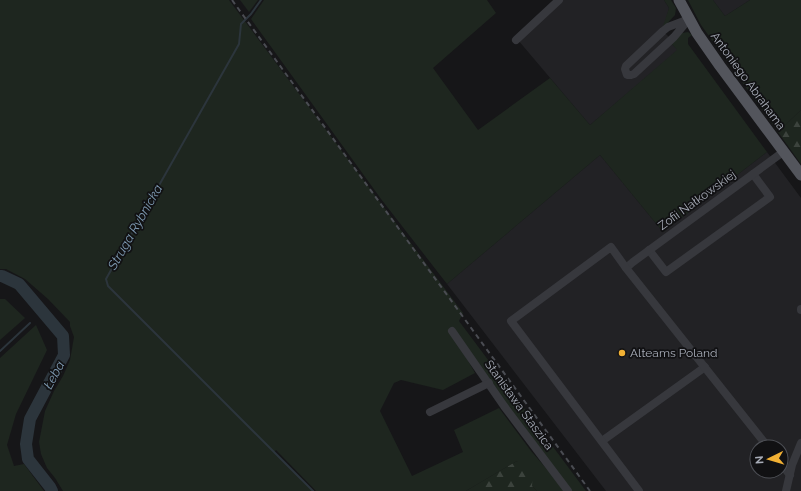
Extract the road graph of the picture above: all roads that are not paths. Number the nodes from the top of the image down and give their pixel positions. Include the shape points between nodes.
1 (559, 0) edge
2 (679, 0) edge
3 (689, 19) junction
4 (516, 40) dead end
5 (783, 152) junction
6 (753, 174) junction
7 (801, 175) edge
8 (649, 250) junction
9 (626, 268) junction
10 (452, 332) dead end
11 (705, 367) junction
12 (489, 384) junction
13 (430, 412) dead end
14 (762, 439) edge
15 (602, 441) junction
16 (801, 443) edge
17 (790, 475) joint
18 (568, 491) edge
19 (640, 491) edge
20 (786, 491) edge

1 - 4 street
2 - 3 main road, Antoniego Abrahama
3 - 3 street via 674,37 634,74 627,75 626,66 663,31
3 - 5 main road, Antoniego Abrahama
5 - 6 street, Zofii Nałkowskiej
5 - 7 main road, Antoniego Abrahama
6 - 8 street, Zofii Nałkowskiej
6 - 8 street via 770,197 666,272
8 - 9 street, Zofii Nałkowskiej
9 - 11 street
9 - 15 street via 611,247 512,321
10 - 12 street, Stanisława Staszica
11 - 14 street
11 - 15 street
12 - 13 street
12 - 18 street, Stanisława Staszica
15 - 19 street
16 - 17 street
17 - 20 street

